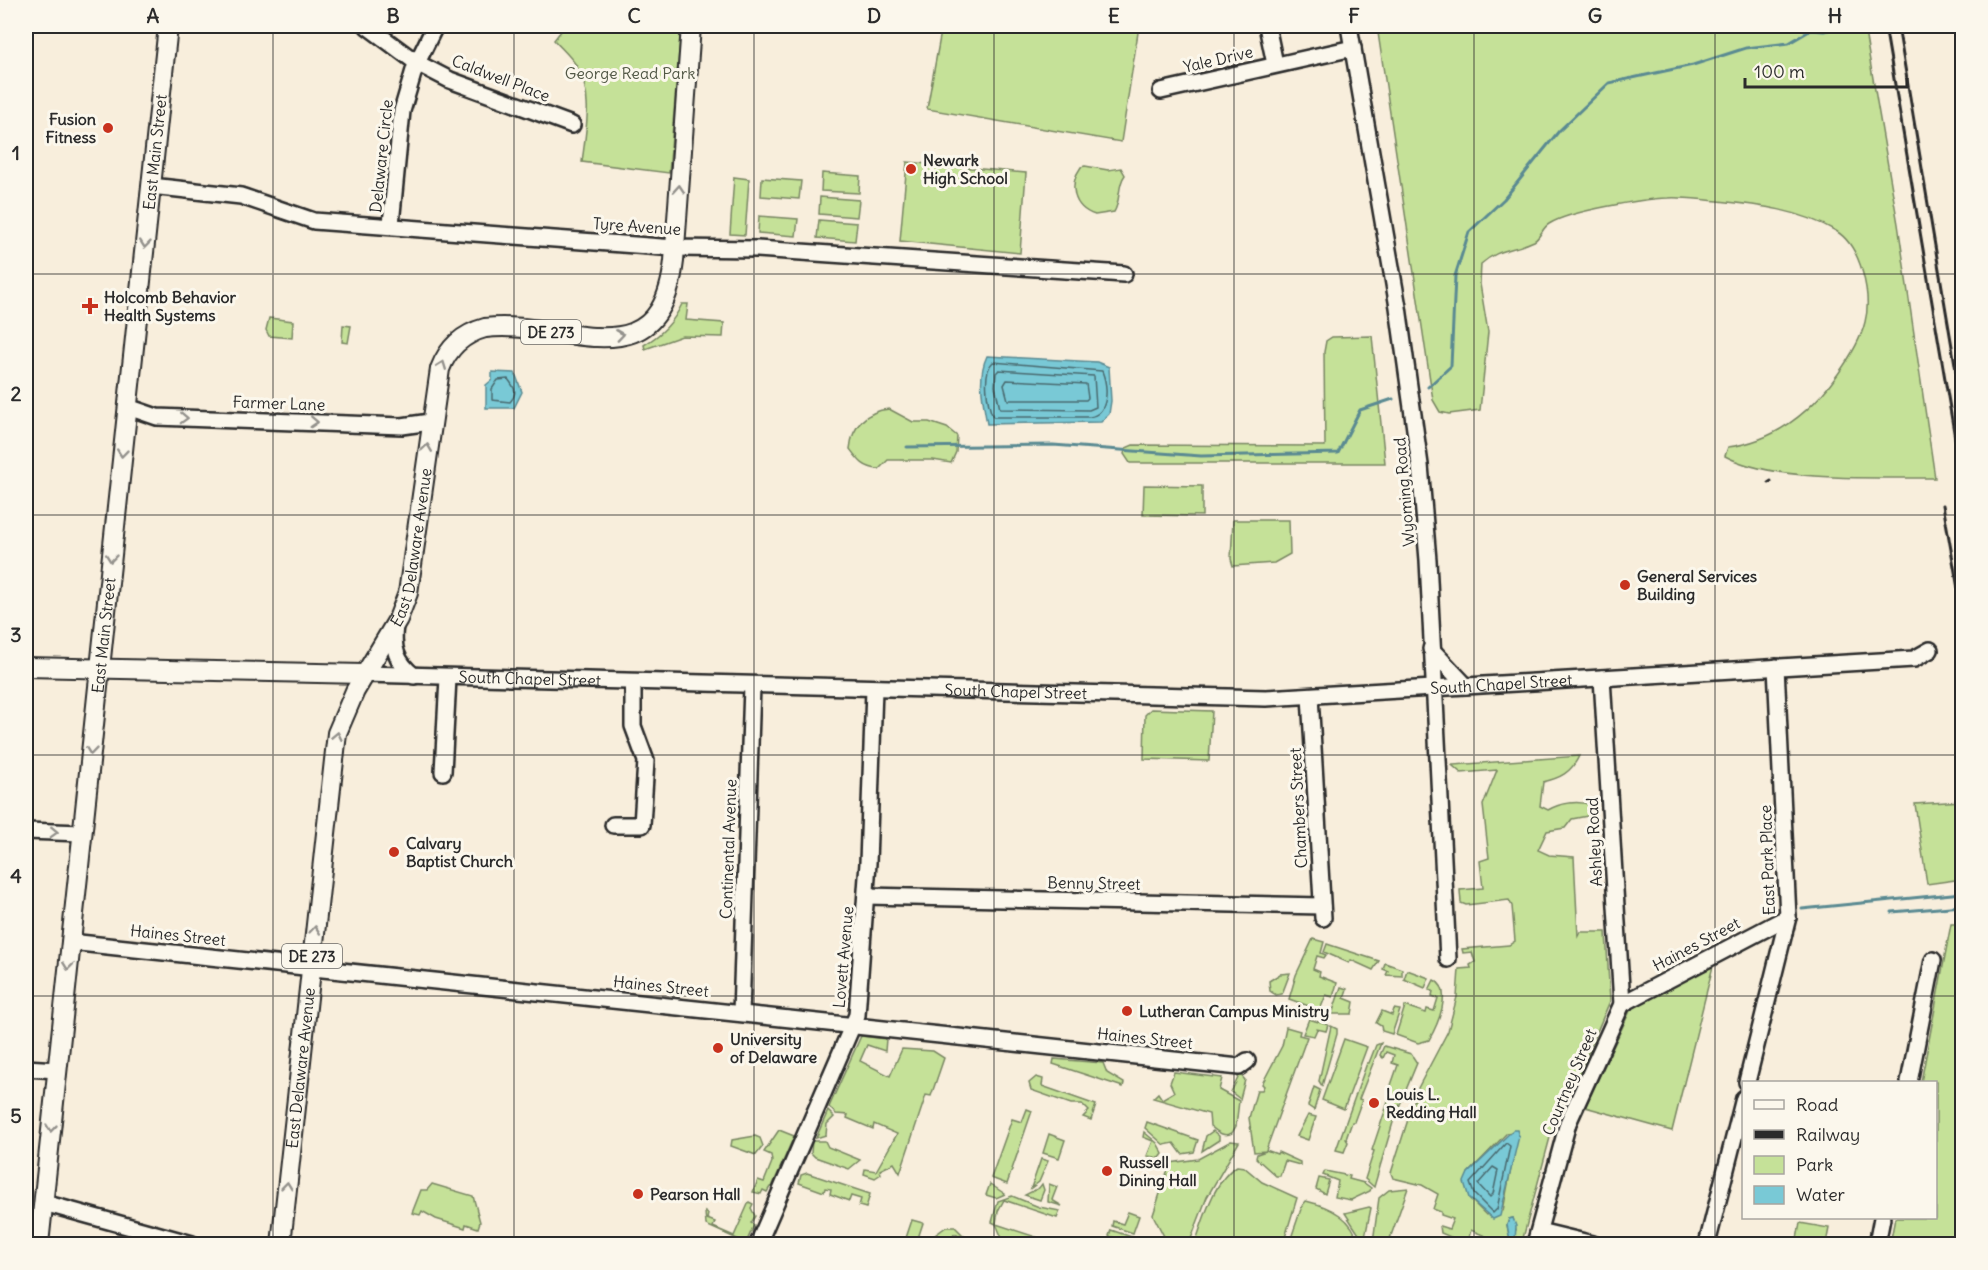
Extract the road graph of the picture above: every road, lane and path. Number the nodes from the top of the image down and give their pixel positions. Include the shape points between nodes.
1 (168, 26) edge
2 (368, 26) edge
3 (435, 26) edge
4 (691, 26) edge
5 (1267, 26) edge
6 (1350, 26) edge
7 (1353, 48) junction
8 (417, 63) junction
9 (1275, 64) junction
10 (1161, 91) dead end
11 (572, 125) dead end
12 (151, 186) junction
13 (391, 224) junction
14 (675, 248) junction
15 (1124, 274) dead end
16 (128, 407) junction
17 (430, 422) junction
18 (395, 625) junction
19 (1431, 649) junction
20 (1930, 650) dead end
21 (26, 667) edge
22 (1776, 667) junction
23 (100, 668) junction
24 (364, 674) junction
25 (414, 676) junction
26 (448, 678) junction
27 (1602, 678) junction
28 (633, 683) junction
29 (752, 686) junction
30 (1466, 686) junction
31 (1433, 688) junction
32 (874, 689) junction
33 (1310, 696) junction
34 (443, 772) dead end
35 (613, 825) dead end
36 (26, 831) edge
37 (82, 833) junction
38 (866, 896) junction
39 (1322, 912) joint
40 (1788, 917) junction
41 (70, 942) junction
42 (1448, 959) dead end
43 (1933, 960) dead end
44 (311, 967) junction
45 (1622, 1004) junction
46 (741, 1013) junction
47 (855, 1024) junction
48 (1247, 1061) dead end
49 (26, 1068) edge
50 (57, 1070) junction
51 (1747, 1081) edge
52 (1909, 1081) edge
53 (1742, 1102) edge
54 (44, 1203) junction
55 (1882, 1219) edge
56 (1537, 1238) edge
57 (39, 1245) edge
58 (192, 1245) edge
59 (281, 1245) edge
60 (758, 1245) edge
61 (1593, 1245) edge
62 (1707, 1245) edge
63 (1877, 1245) edge

1 - 12 main road, East Main Street
2 - 8 street, Caldwell Place
3 - 8 street, Delaware Circle
14 -> 4 main road, East Delaware Avenue / DE 273
5 - 9 street
6 - 7 street, Wyoming Road
7 - 9 street, Yale Drive
7 - 19 street, Wyoming Road via 1412,394 1424,500
8 - 11 street, Caldwell Place via 450,80
8 - 13 street, Delaware Circle via 402,111
9 - 10 street, Yale Drive
12 - 13 street, Tyre Avenue via 241,196 314,221
12 -> 16 main road, East Main Street
13 - 14 street, Tyre Avenue
14 - 15 street, Tyre Avenue via 757,249
17 -> 14 main road, East Delaware Avenue / DE 273 via 442,363 459,341 489,327 601,337 630,334 652,320 665,302 672,281
16 -> 17 street, Farmer Lane via 157,417 402,426
16 -> 23 main road, East Main Street
18 -> 17 main road, East Delaware Avenue / DE 273 via 411,578
18 - 24 main road, East Delaware Avenue / DE 273
18 - 25 street via 396,657
19 - 30 street
19 - 31 street, Wyoming Road
20 - 22 street, South Chapel Street via 1914,658
21 - 23 main road, South Chapel Street
22 - 27 street, South Chapel Street
22 - 40 street, East Park Place
23 - 24 main road, South Chapel Street
23 -> 37 main road, East Main Street
24 - 25 street, South Chapel Street
44 -> 24 main road, East Delaware Avenue / DE 273 via 337,732
25 - 26 street, South Chapel Street
26 - 28 street, South Chapel Street
26 - 34 street
27 - 30 street, South Chapel Street
27 - 45 street, Ashley Road
28 - 29 street, South Chapel Street
28 - 35 street via 633,726 646,761 642,825
29 - 32 street, South Chapel Street
29 - 46 street, Continental Avenue
30 - 31 street, South Chapel Street
31 - 33 street, South Chapel Street
31 - 42 street, Wyoming Road
32 - 33 street, South Chapel Street via 1236,698
32 - 38 street, Lovett Avenue
33 - 39 street, Chambers Street
36 -> 37 street
37 - 41 main road, East Main Street
38 - 39 street, Benny Street
38 - 47 street, Lovett Avenue
40 - 45 street, Haines Street
40 - 51 street, East Park Place
41 - 44 street, Haines Street
41 -> 50 main road, East Main Street
43 - 52 street
44 - 46 street, Haines Street
59 -> 44 main road, East Delaware Avenue / DE 273
45 - 56 street, Courtney Street via 1568,1123
46 - 47 street, Haines Street
47 - 48 street, Haines Street via 1239,1066
47 - 60 street, Lovett Avenue
49 - 50 street
50 -> 54 main road, East Main Street
53 - 62 street
54 - 57 main road, East Main Street
54 - 58 street
55 - 63 street
56 - 61 street

